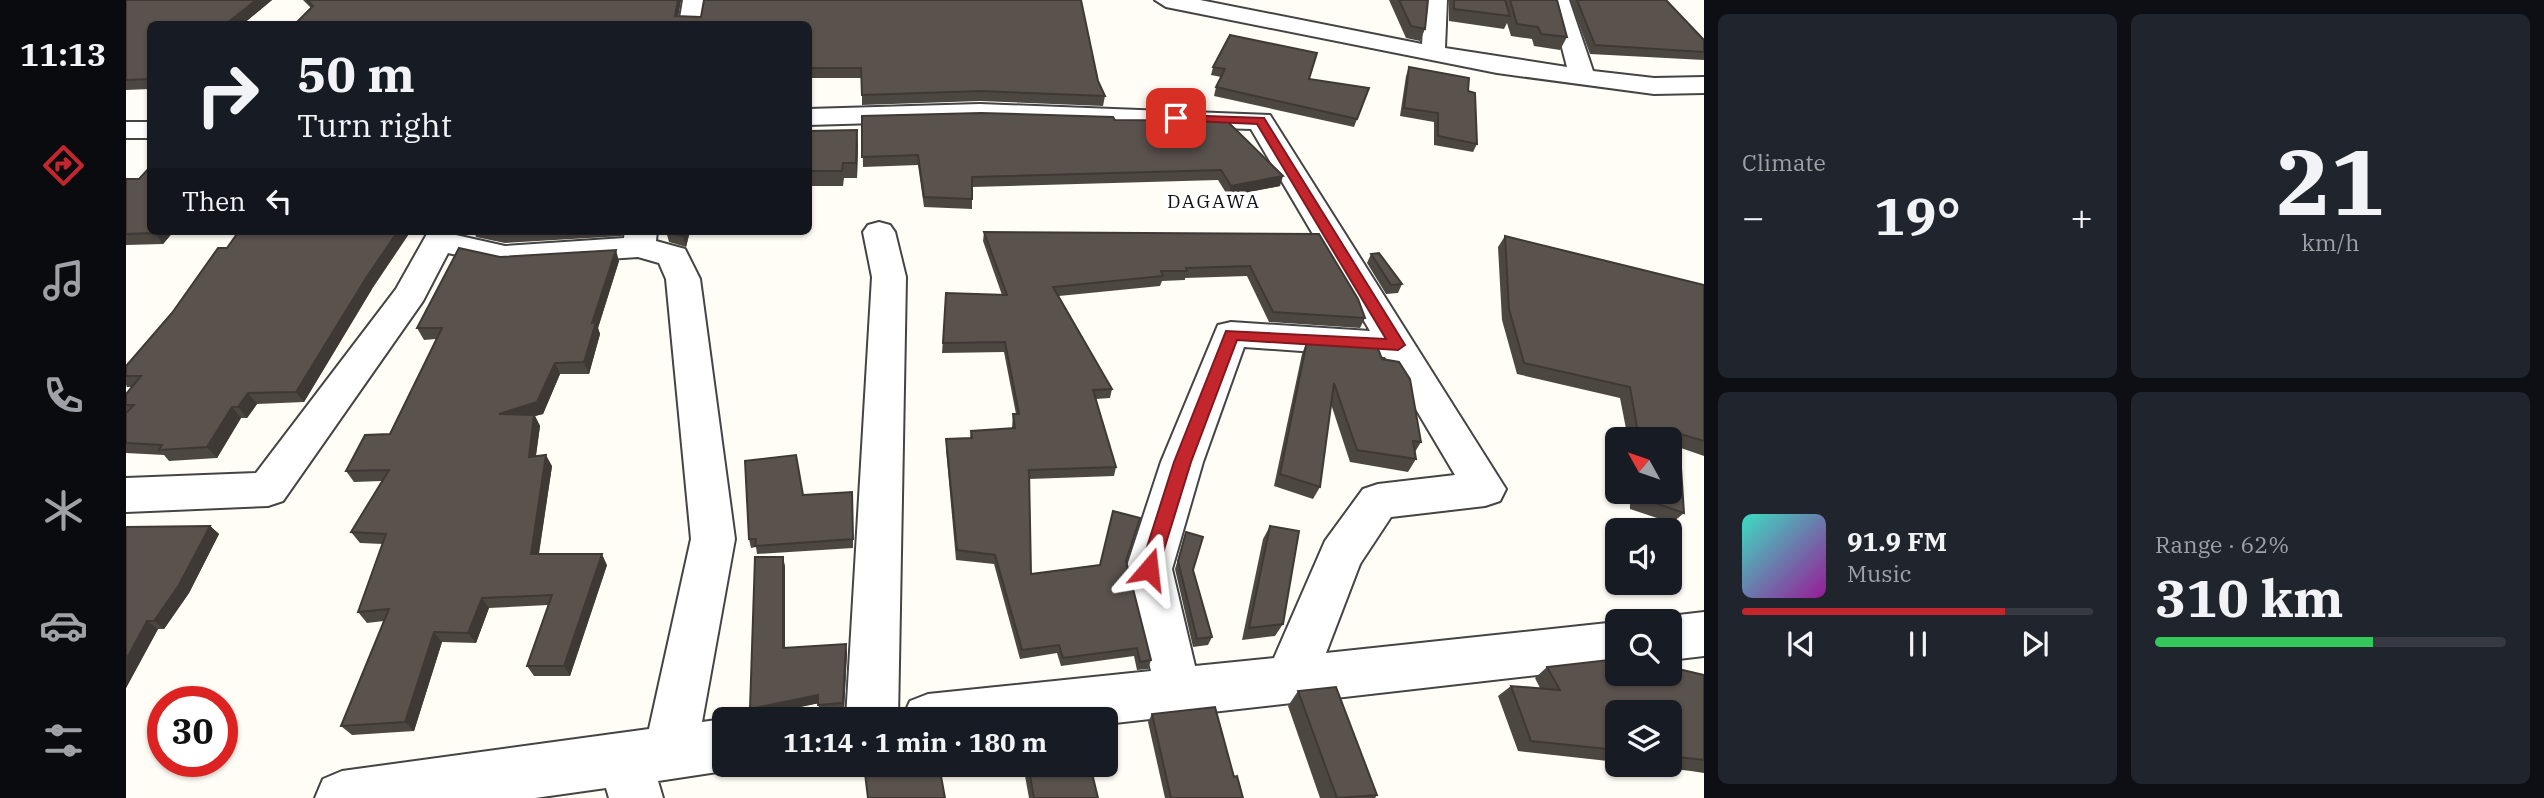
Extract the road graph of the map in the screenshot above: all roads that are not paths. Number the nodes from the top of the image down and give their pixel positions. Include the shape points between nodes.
1 (694, 0) edge
2 (1166, 0) edge
3 (1436, 0) edge
4 (1562, 5) dead end
5 (690, 21) edge
6 (1433, 54) junction
7 (1582, 77) junction
8 (1704, 85) edge
9 (812, 117) edge
10 (126, 130) edge
11 (147, 130) edge
12 (879, 232) dead end
13 (441, 236) edge
14 (640, 239) edge
15 (1398, 345) junction
16 (126, 495) edge
17 (1704, 634) edge
18 (1682, 637) edge
19 (1605, 645) edge
20 (1172, 663) dead end
21 (1290, 680) junction
22 (872, 707) edge
23 (1039, 707) edge
24 (712, 749) edge
25 (644, 770) edge
26 (342, 798) edge

1 - 5 street
2 - 6 street
3 - 6 street
4 - 7 street
6 - 7 street
7 - 8 street via 1654,86
9 - 15 street via 980,112 1260,121
10 - 11 street
12 - 22 street via 889,277
13 - 14 street via 505,256
13 - 16 street via 411,293 268,489
14 - 25 street via 673,256 683,279 713,539
15 - 20 street via 1231,334 1182,462 1149,569
15 - 21 street via 1485,489 1378,502 1341,555
17 - 18 street
19 - 21 street
21 - 23 street
24 - 25 street
25 - 26 street

